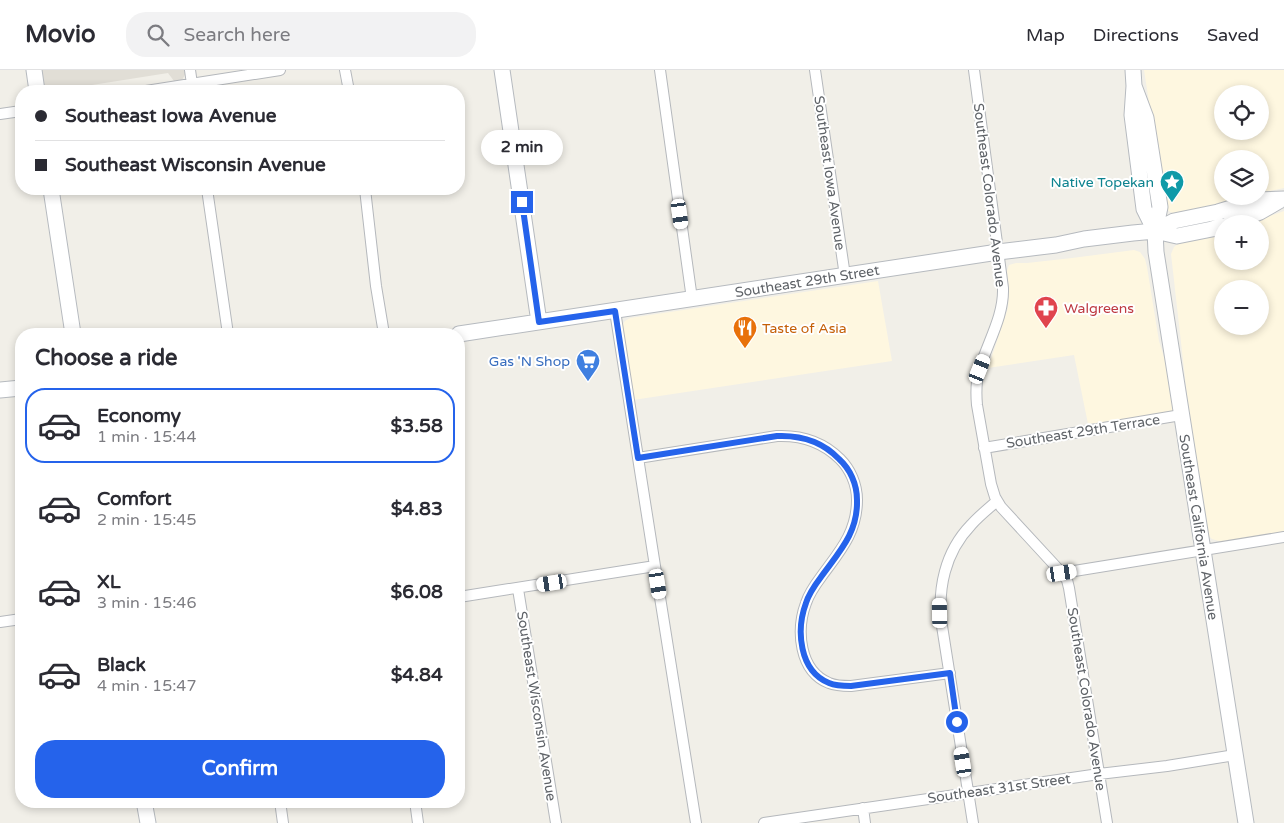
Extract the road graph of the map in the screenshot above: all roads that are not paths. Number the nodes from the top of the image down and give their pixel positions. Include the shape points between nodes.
1 (34, 70) edge
2 (190, 70) edge
3 (280, 70) edge
4 (345, 70) edge
5 (502, 70) edge
6 (660, 70) edge
7 (815, 70) edge
8 (974, 70) edge
9 (1133, 70) edge
10 (36, 85) edge
11 (192, 85) edge
12 (208, 85) edge
13 (348, 85) edge
14 (15, 112) edge
15 (0, 114) edge
16 (52, 195) edge
17 (208, 195) edge
18 (366, 195) edge
19 (1283, 199) edge
20 (1252, 215) edge
21 (1214, 228) edge
22 (1155, 231) junction
23 (998, 252) junction
24 (845, 276) junction
25 (692, 299) junction
26 (615, 311) junction
27 (539, 322) junction
28 (72, 328) edge
29 (227, 328) edge
30 (383, 328) edge
31 (465, 333) edge
32 (15, 389) edge
33 (0, 390) edge
34 (1181, 415) junction
35 (984, 448) junction
36 (638, 458) junction
37 (997, 501) junction
38 (1284, 537) edge
39 (1203, 550) junction
40 (654, 566) junction
41 (1062, 573) junction
42 (518, 589) junction
43 (465, 596) edge
44 (15, 620) edge
45 (0, 622) edge
46 (950, 673) junction
47 (1235, 755) junction
48 (1099, 774) junction
49 (968, 793) junction
50 (145, 808) edge
51 (281, 808) edge
52 (416, 808) edge
53 (863, 808) junction
54 (148, 823) edge
55 (283, 823) edge
56 (418, 823) edge
57 (556, 823) edge
58 (696, 823) edge
59 (764, 823) edge
60 (865, 823) edge
61 (973, 823) edge
62 (1107, 823) edge
63 (1246, 823) edge

1 - 10 main road
2 - 11 street
3 - 12 street
4 - 13 street
5 - 27 main road
6 - 25 street
7 - 24 street, Southeast Iowa Avenue
8 - 23 street, Southeast Colorado Avenue
9 - 22 main road, Southeast California Avenue via 1134,86 1146,118 1160,207
14 - 15 street
16 - 28 main road
17 - 29 street
18 - 30 street
19 - 20 main road, Southeast 29th Street
19 - 22 main road, Southeast 29th Street via 1258,200 1174,221
21 - 22 main road, Southeast 29th Street via 1177,236
22 - 23 main road, Southeast 29th Street
22 - 34 main road, Southeast California Avenue
23 - 24 main road, Southeast 29th Street
23 - 35 street, Southeast Colorado Avenue via 1004,296 1002,310 977,386
24 - 25 main road, Southeast 29th Street
25 - 26 main road, Southeast 29th Street
26 - 27 main road, Southeast 29th Street
26 - 36 street
27 - 31 main road, Southeast 29th Street
32 - 33 main road
34 - 35 street, Southeast 29th Terrace
34 - 39 main road, Southeast California Avenue
35 - 37 street, Southeast Colorado Avenue via 990,484
36 - 40 street
36 - 46 street via 777,436 803,438 826,447 850,473 857,496 857,510 848,540 806,602 800,634 808,665 823,680 840,686
37 - 41 street, Southeast Colorado Avenue
37 - 46 street via 960,538 946,567 941,586 940,613
38 - 39 street
39 - 41 street
39 - 47 main road, Southeast California Avenue
40 - 42 street
40 - 58 street
41 - 48 street, Southeast Colorado Avenue via 1070,588
42 - 43 street
42 - 57 street, Southeast Wisconsin Avenue
44 - 45 street
46 - 49 street
47 - 48 street, Southeast 31st Street
47 - 63 main road, Southeast California Avenue
48 - 49 street, Southeast 31st Street
48 - 62 street, Southeast Colorado Avenue
49 - 53 street, Southeast 31st Street
49 - 61 street
50 - 54 main road
51 - 55 street
52 - 56 street
53 - 59 street, Southeast 31st Street
53 - 60 street

